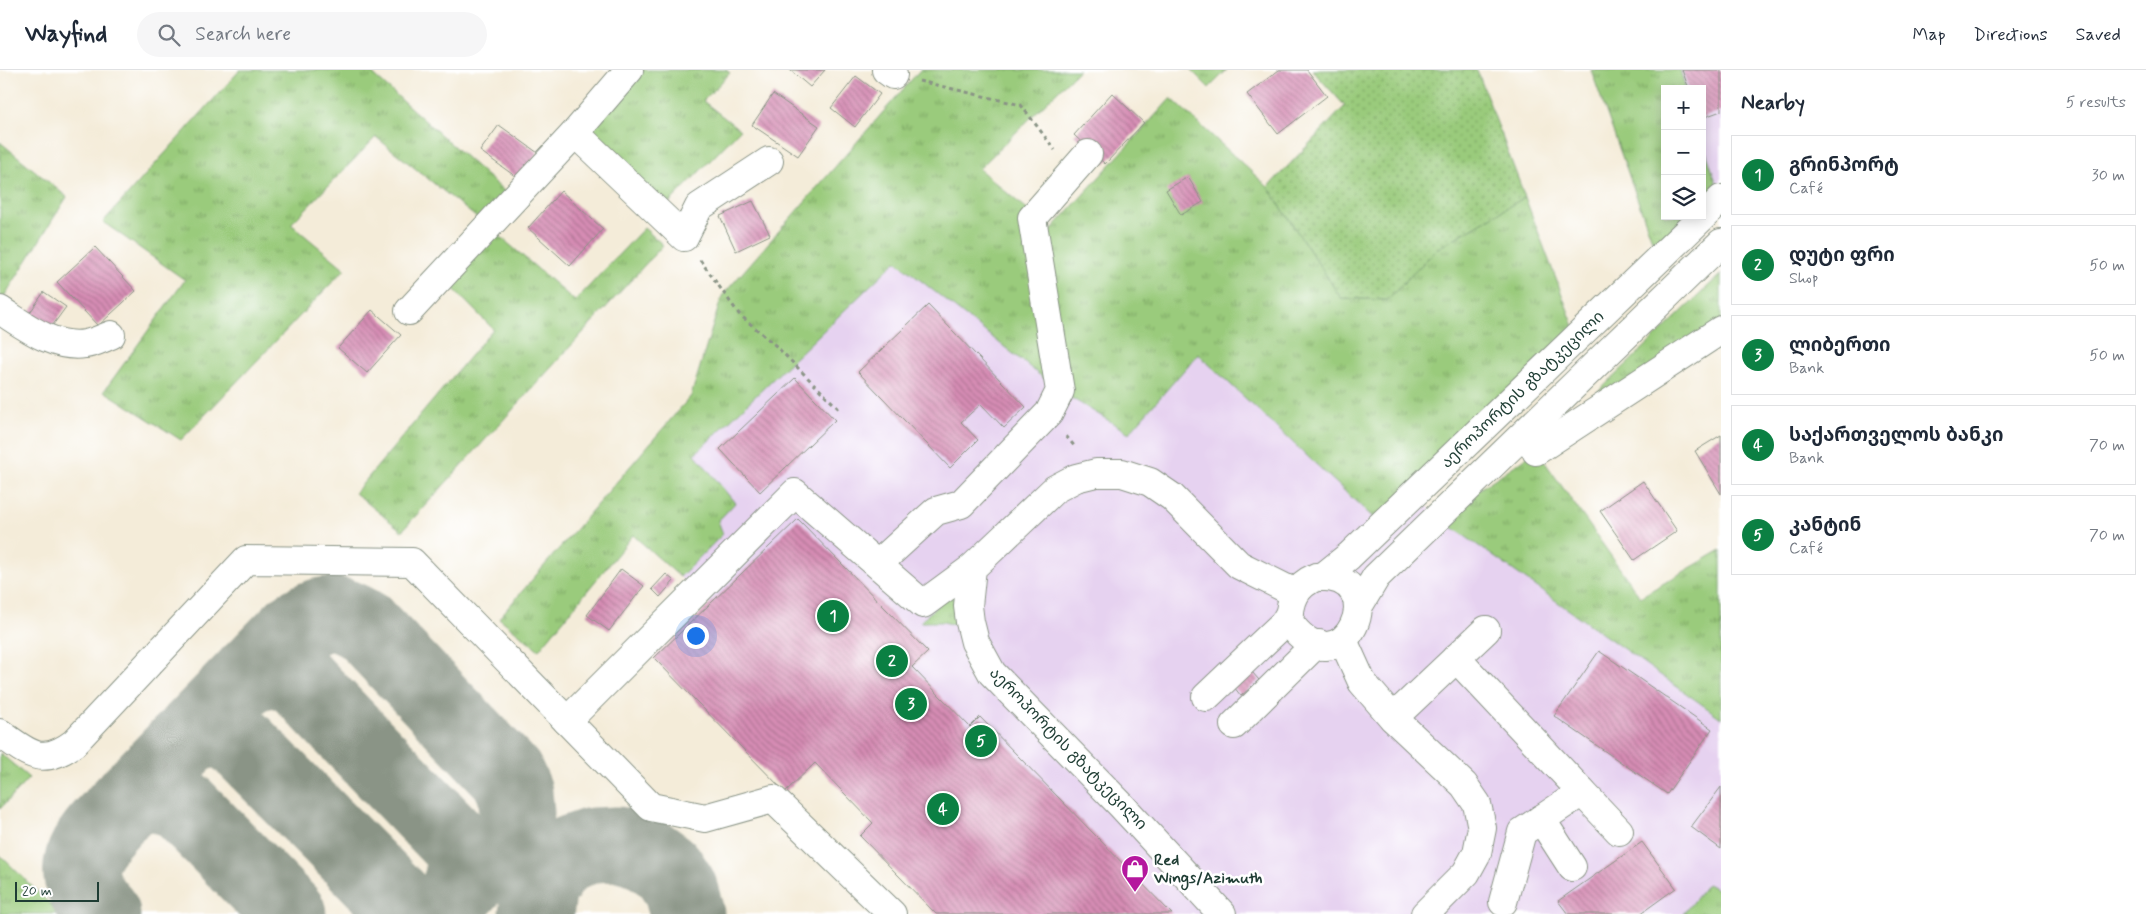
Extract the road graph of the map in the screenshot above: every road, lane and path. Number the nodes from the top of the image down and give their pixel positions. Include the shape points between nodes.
1 (629, 70) edge
2 (889, 72) edge
3 (574, 133) junction
4 (769, 161) dead end
5 (1080, 163) joint
6 (1721, 200) edge
7 (684, 237) junction
8 (1721, 243) edge
9 (0, 310) edge
10 (409, 311) dead end
11 (1721, 330) edge
12 (111, 335) dead end
13 (839, 409) dead end
14 (1049, 414) junction
15 (1536, 451) dead end
16 (1096, 473) junction
17 (878, 564) junction
18 (972, 568) junction
19 (1323, 577) junction
20 (1292, 603) junction
21 (1358, 607) junction
22 (1486, 630) dead end
23 (1331, 642) junction
24 (1456, 658) junction
25 (1206, 697) dead end
26 (1392, 718) junction
27 (567, 721) junction
28 (1234, 725) dead end
29 (0, 733) edge
30 (1582, 792) junction
31 (1541, 819) junction
32 (1619, 831) dead end
33 (1572, 867) dead end
34 (1503, 902) dead end
35 (892, 914) edge
36 (1222, 914) edge
37 (1425, 914) edge

1 - 3 street
2 - 5 path via 1021,105
3 - 7 street
3 - 10 street
4 - 7 street via 699,207
5 - 14 street via 1032,218 1060,391
6 - 19 street, აეროპორტის გზატკეცილი via 1356,550
7 - 13 path via 739,314
8 - 21 street, აეროპორტის გზატკეცილი via 1376,577
9 - 12 street via 41,335 69,344 86,344
11 - 15 street
14 - 16 path
14 - 17 street via 961,504 936,512
16 - 18 street via 1076,478 1055,489
16 - 20 street via 1122,473 1150,482 1172,496 1240,565
17 - 18 street via 923,604
17 - 27 street via 796,493
18 - 36 street, აეროპორტის გზატკეცილი via 968,606 970,622 975,642 992,673 1122,805
19 - 20 street, აეროპორტის გზატკეცილი via 1308,580
19 - 21 street via 1343,582
20 - 23 street via 1289,622 1302,638 1311,643
20 - 25 street, აეროპორტის გზატკეცილი via 1284,622
21 - 23 street, აეროპორტის გზატკეცილი via 1354,629
22 - 24 street
23 - 26 street
23 - 28 street, აეროპორტის გზატკეცილი via 1310,650
24 - 26 street
24 - 30 street
26 - 37 street via 1464,785 1476,804 1482,828 1477,854 1466,873
27 - 29 street via 412,562 246,560 63,751 43,757 32,754
27 - 35 street via 651,807 705,818 773,799
30 - 31 street
30 - 32 street
31 - 33 street
31 - 34 street via 1522,832

